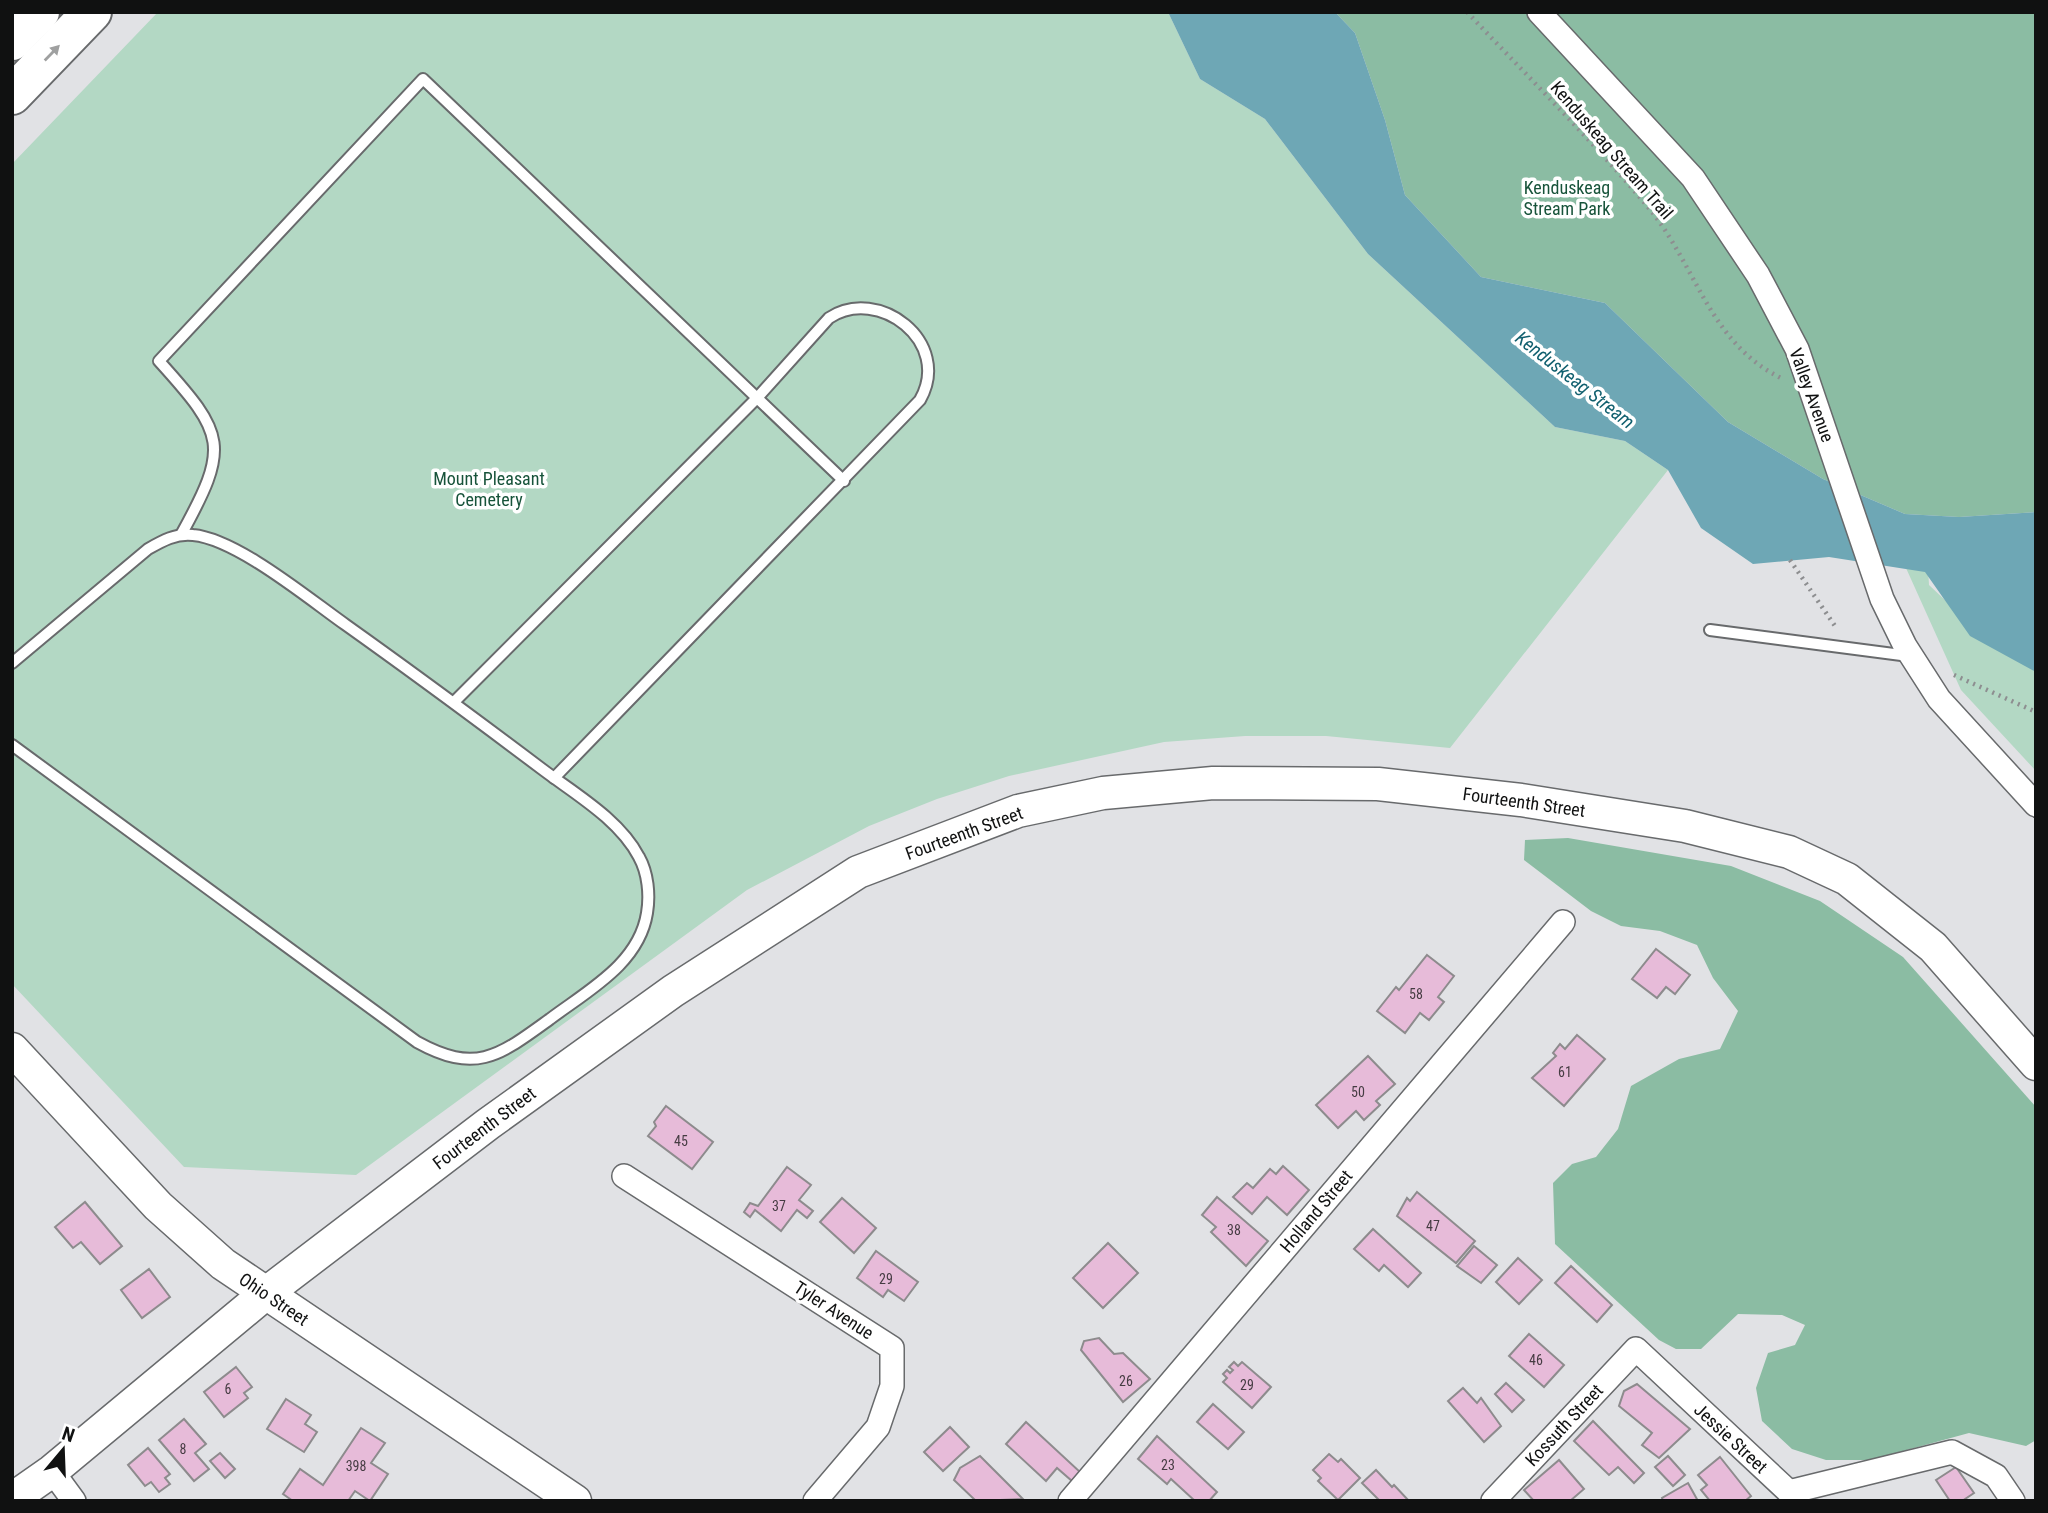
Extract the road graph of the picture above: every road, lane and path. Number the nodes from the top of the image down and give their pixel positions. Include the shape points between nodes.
1 (40, 12) edge
2 (92, 12) edge
3 (1467, 12) edge
4 (1539, 12) edge
5 (12, 41) edge
6 (12, 95) edge
7 (1815, 394) junction
8 (757, 398) junction
9 (844, 481) junction
10 (181, 535) junction
11 (1790, 560) dead end
12 (1710, 630) dead end
13 (1851, 649) junction
14 (1912, 656) junction
15 (12, 663) edge
16 (454, 702) junction
17 (2036, 712) edge
18 (12, 745) edge
19 (554, 778) junction
20 (2036, 806) edge
21 (1563, 922) dead end
22 (12, 1049) edge
23 (2036, 1064) edge
24 (624, 1176) dead end
25 (265, 1294) junction
26 (1636, 1349) joint
27 (52, 1471) junction
28 (1783, 1497) edge
29 (12, 1499) edge
30 (74, 1501) edge
31 (575, 1501) edge
32 (814, 1501) edge
33 (1070, 1501) edge
34 (1493, 1501) edge
35 (2012, 1501) edge

1 - 5 highway
6 -> 2 highway
3 - 7 path, Kenduskeag Stream Trail via 1579,127 1650,210 1735,346 1757,366
4 - 7 street, Valley Avenue via 1693,178 1758,275
7 - 14 street, Valley Avenue via 1881,599
8 - 9 lane
8 - 9 lane via 842,309 871,309 907,328 924,346 930,361 927,388 908,416
8 - 10 lane via 423,79 159,361 201,407 215,449 209,483
8 - 16 lane
9 - 19 lane
10 - 15 lane via 148,549
10 - 16 lane via 208,538 274,573
11 - 13 path
12 - 13 lane
13 - 14 lane
14 - 17 path
14 - 20 street, Valley Avenue via 1939,699
16 - 19 lane
18 - 19 lane via 417,1042 465,1061 510,1048 613,972 642,931 648,893 640,857 610,820
21 - 33 street, Holland Street
22 - 25 street, Ohio Street via 165,1212
23 - 25 street, Fourteenth Street via 1933,947 1847,879 1789,852 1685,826 1521,800 1378,784 1213,783 1103,793 1018,811 858,872 673,990
24 - 32 street, Tyler Avenue via 892,1348 892,1386 878,1427
25 - 27 street, Fourteenth Street
25 - 31 street, Ohio Street
26 - 28 street, Jessie Street
26 - 34 street, Kossuth Street
27 - 29 street, Fourteenth Street
27 - 30 street
28 - 35 street, Jessie Street via 1952,1452 1996,1476

